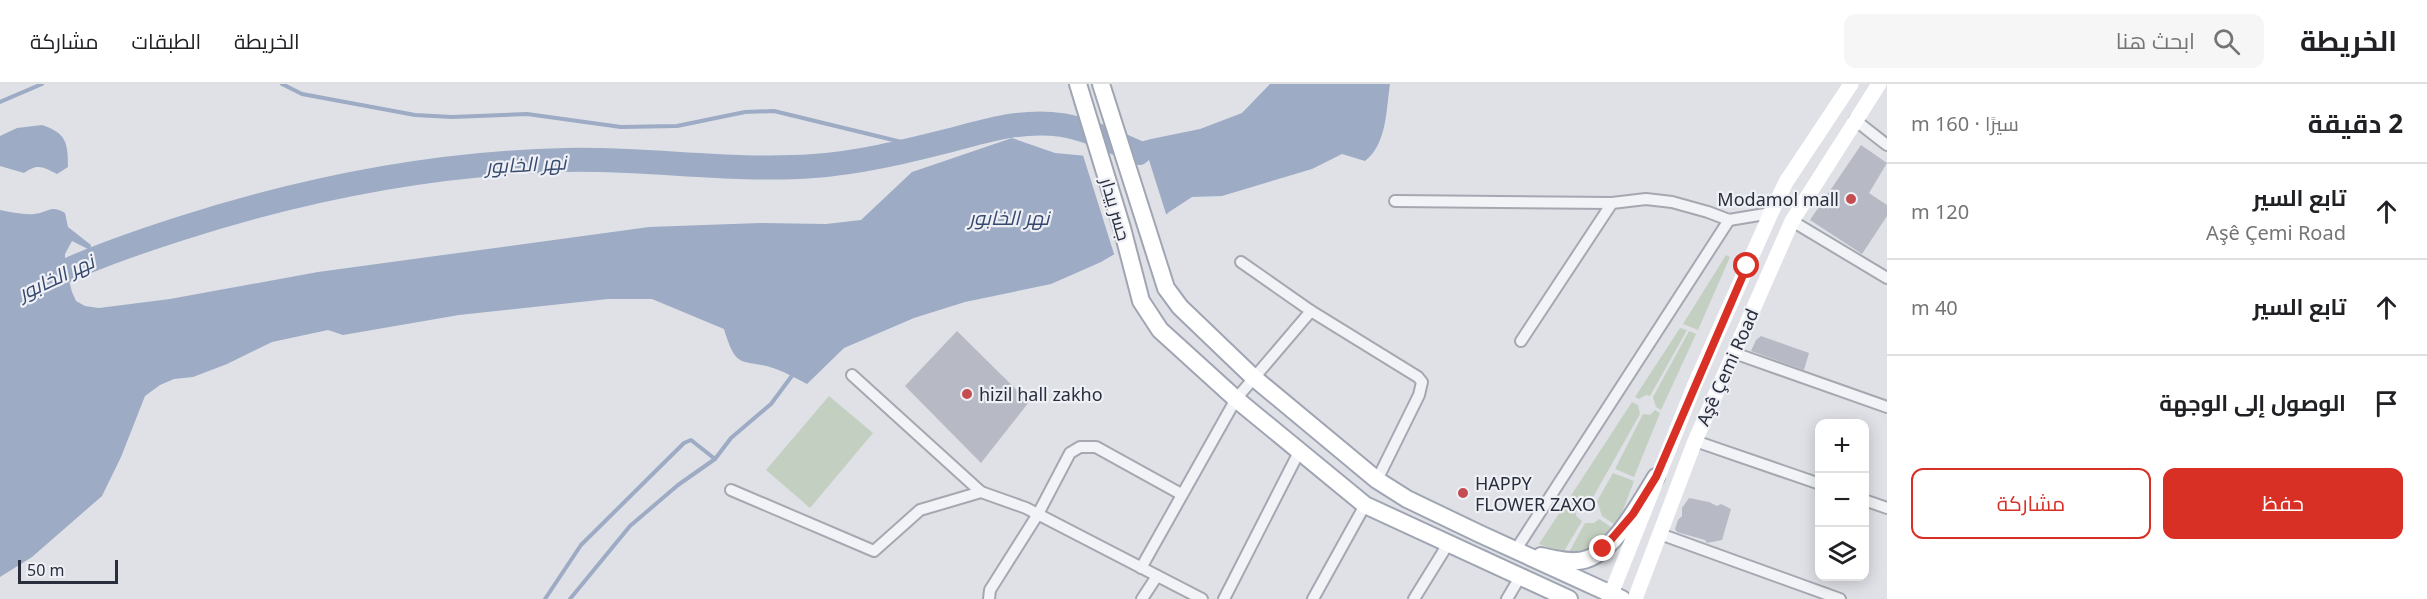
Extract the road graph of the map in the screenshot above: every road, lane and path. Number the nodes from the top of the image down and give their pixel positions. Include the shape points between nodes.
1 (1078, 84) edge
2 (1101, 84) edge
3 (1851, 84) edge
4 (1879, 84) edge
5 (1855, 120) junction
6 (1887, 144) edge
7 (1395, 201) dead end
8 (1612, 203) junction
9 (1771, 213) junction
10 (1729, 220) junction
11 (1792, 221) junction
12 (1241, 262) dead end
13 (1887, 278) edge
14 (1311, 311) junction
15 (1521, 341) dead end
16 (1734, 352) junction
17 (852, 375) dead end
18 (1253, 377) junction
19 (1236, 399) junction
20 (1887, 406) edge
21 (1695, 441) junction
22 (1299, 452) junction
23 (1656, 477) junction
24 (1377, 480) junction
25 (1815, 482) edge
26 (731, 490) dead end
27 (981, 492) junction
28 (1181, 494) junction
29 (1869, 502) edge
30 (1365, 505) junction
31 (1887, 508) edge
32 (1038, 514) junction
33 (1660, 534) junction
34 (1448, 544) junction
35 (1515, 550) junction
36 (1141, 568) junction
37 (1157, 576) junction
38 (1520, 577) junction
39 (1614, 597) edge
40 (989, 599) edge
41 (1142, 599) edge
42 (1202, 599) edge
43 (1224, 599) edge
44 (1313, 599) edge
45 (1414, 599) edge
46 (1507, 599) edge
47 (1569, 599) edge
48 (1635, 599) edge
49 (1840, 599) edge

1 - 19 main road, جسر بيدار via 1141,301 1160,330
2 - 18 main road, جسر بيدار via 1166,288 1180,307
3 - 9 main road, Aşê Çemi Road via 1786,182
4 - 5 main road, Aşê Çemi Road
5 - 6 street
5 - 11 main road, Aşê Çemi Road
7 - 8 street
8 - 10 street via 1646,199 1672,202
8 - 15 street
9 - 10 street
9 - 23 main road, Aşê Çemi Road
10 - 35 street
11 - 13 street
11 - 16 main road, Aşê Çemi Road
12 - 14 street
14 - 18 street
14 - 24 street via 1422,382
16 - 20 street
16 - 21 main road, Aşê Çemi Road
17 - 27 street
18 - 19 street
18 - 24 main road, جسر بيدار
19 - 22 main road, جسر بيدار
19 - 28 street
21 - 25 street
21 - 33 main road, Aşê Çemi Road
22 - 30 main road, جسر بيدار
22 - 43 street
23 - 35 main road via 1618,534 1588,559 1552,558
23 - 39 main road, Aşê Çemi Road
24 - 35 main road, جسر بيدار via 1407,499
26 - 27 street via 874,551 920,510
27 - 32 street
28 - 32 street via 1096,447 1080,447 1070,453
28 - 36 street
29 - 31 street
30 - 34 main road, جسر بيدار
30 - 44 street
32 - 36 street
32 - 40 street via 990,590
33 - 48 main road, Aşê Çemi Road
33 - 49 street
34 - 38 main road, جسر بيدار
34 - 45 street
35 - 39 main road
36 - 37 street
37 - 41 street
37 - 42 street
38 - 46 street
38 - 47 main road, جسر بيدار

